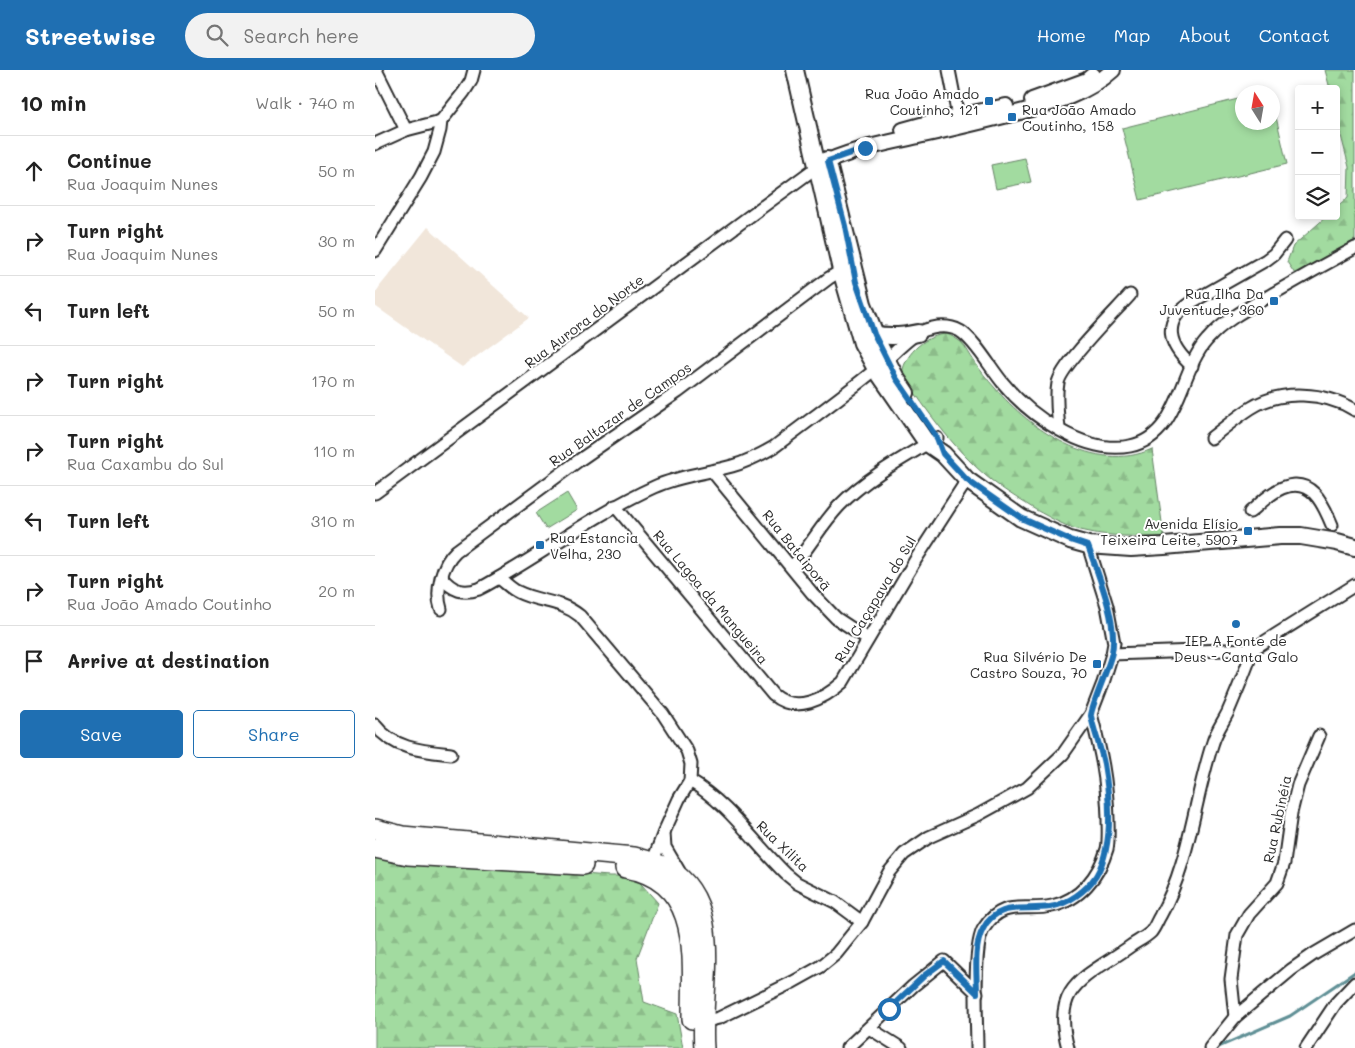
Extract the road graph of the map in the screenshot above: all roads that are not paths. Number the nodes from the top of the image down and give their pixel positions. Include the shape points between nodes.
1 (376, 70) edge
2 (474, 70) edge
3 (795, 70) edge
4 (806, 70) edge
5 (949, 70) edge
6 (1099, 70) edge
7 (1113, 70) edge
8 (958, 116) junction
9 (441, 121) junction
10 (406, 130) junction
11 (375, 144) edge
12 (820, 163) junction
13 (1285, 240) dead end
14 (1355, 248) edge
15 (375, 251) edge
16 (847, 268) junction
17 (1130, 295) dead end
18 (918, 333) junction
19 (874, 334) junction
20 (881, 365) junction
21 (1192, 366) junction
22 (1355, 410) edge
23 (1059, 430) junction
24 (1211, 438) dead end
25 (932, 441) junction
26 (712, 471) junction
27 (967, 480) junction
28 (375, 493) edge
29 (615, 506) junction
30 (1250, 512) dead end
31 (1332, 525) dead end
32 (1088, 546) junction
33 (1355, 548) edge
34 (792, 567) junction
35 (443, 578) junction
36 (499, 578) junction
37 (1355, 585) edge
38 (441, 609) dead end
39 (868, 639) junction
40 (1253, 649) junction
41 (1112, 654) junction
42 (787, 702) joint
43 (1091, 714) junction
44 (375, 725) edge
45 (1319, 736) dead end
46 (451, 754) dead end
47 (691, 779) junction
48 (375, 829) edge
49 (663, 832) junction
50 (375, 848) edge
51 (650, 868) junction
52 (689, 888) junction
53 (862, 922) junction
54 (1355, 930) edge
55 (1355, 983) edge
56 (977, 993) junction
57 (1235, 1017) junction
58 (697, 1023) junction
59 (869, 1028) junction
60 (692, 1048) edge
61 (703, 1048) edge
62 (847, 1048) edge
63 (901, 1048) edge
64 (977, 1048) edge
65 (1068, 1048) edge
66 (1210, 1048) edge
67 (1306, 1048) edge

1 - 10 street
2 - 9 street via 464,92
3 - 12 main road
4 - 12 main road
5 - 8 street
6 - 8 street via 1087,80 1035,99
7 - 12 street via 1091,87 1045,105 865,148
8 - 12 street via 898,132
9 - 10 street
9 - 15 street via 434,152 425,170
10 - 11 street
12 - 16 main road
12 - 28 street, Rua Aurora do Norte
13 - 21 street via 1266,260 1189,302 1173,317 1174,344
14 - 21 street via 1237,315 1207,340
16 - 19 main road
16 - 20 main road via 857,330 867,355
16 - 35 street, Rua Baltazar de Campos via 455,551 447,561
17 - 23 street via 1060,376 1057,384
18 - 19 main road via 898,336
18 - 20 street
18 - 23 street via 945,326 962,332 1015,397
19 - 20 main road
20 - 25 main road
20 - 26 street via 773,447 747,461
21 - 23 street via 1173,411 1143,442 1116,448 1079,440
22 - 24 street via 1325,397 1284,397 1252,407
25 - 27 main road
25 - 34 street via 883,471 840,505
26 - 29 street via 663,483
26 - 34 street, Rua Bataiporã
27 - 32 main road via 1021,518
27 - 39 street, Rua Caçapava do Sul
29 - 36 street
29 - 42 street, Rua Lagoa da Mangueira via 773,695
30 - 31 street via 1282,488 1303,487 1322,501
32 - 33 main road via 1148,547 1301,536
32 - 41 street via 1111,620
34 - 39 street, Rua Bataiporã via 836,618
35 - 36 street via 449,586 462,592 479,589
35 - 38 street, Rua Baltazar de Campos via 439,593
36 - 47 street via 517,592 560,604 580,616 672,727 687,751
37 - 40 street
39 - 42 street, Rua Caçapava do Sul via 843,682 831,692 807,703
40 - 41 street
40 - 65 street via 1213,740 1183,857 1165,907 1150,932 1073,988 1063,1011
41 - 43 street
43 - 53 street via 1063,754 1027,788 904,854 889,872
43 - 56 street via 1105,774 1108,826 1107,848 1096,875 1085,888 1064,903 994,914 982,930 977,949
44 - 46 street via 383,736 403,746
45 - 57 street, Rua Rubinéia via 1298,785 1284,863 1277,883 1249,914 1237,935 1231,979
47 - 49 street
47 - 53 street, Rua Xilita via 723,807 787,874
48 - 51 main road via 402,836 635,857
49 - 51 street
49 - 52 street via 671,860
50 - 51 main road via 408,855
51 - 52 main road via 666,867
51 - 58 main road via 679,900 687,923 680,1008 686,1022
52 - 58 main road via 699,905 705,934 706,964
53 - 58 street via 836,954 820,967 719,1018
54 - 57 street via 1313,954
55 - 67 street via 1336,1002
56 - 59 street via 944,961
56 - 64 street
57 - 66 street
58 - 60 main road
58 - 61 main road
59 - 62 street
59 - 63 street

